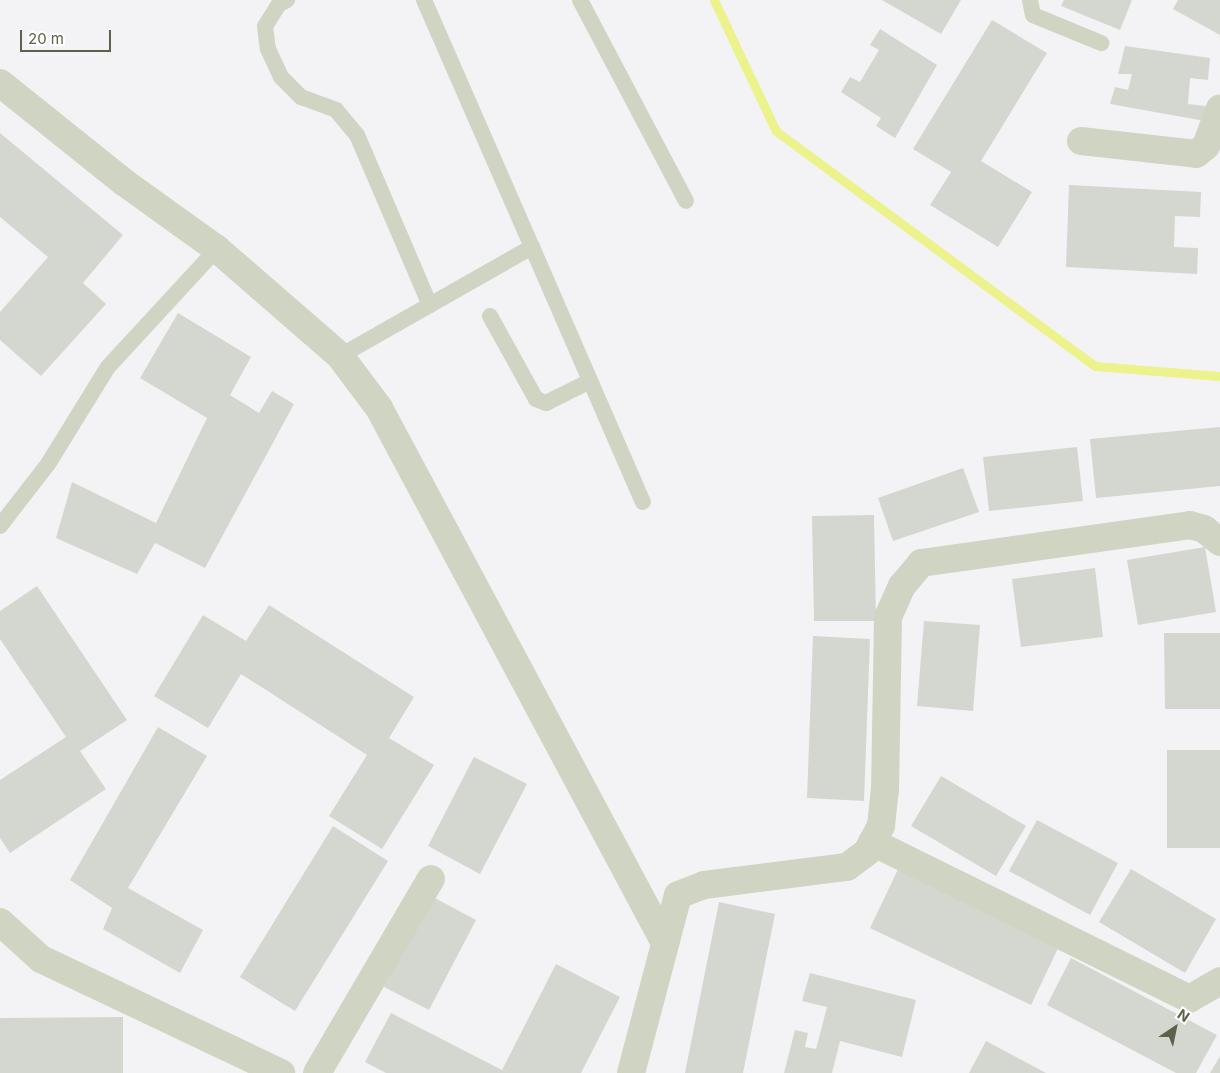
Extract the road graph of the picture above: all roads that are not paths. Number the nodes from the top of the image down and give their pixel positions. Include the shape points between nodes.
1 (287, 0) edge
2 (424, 0) edge
3 (580, 0) edge
4 (1030, 0) edge
5 (1101, 43) dead end
6 (0, 83) edge
7 (1220, 108) edge
8 (1081, 142) dead end
9 (686, 201) dead end
10 (532, 246) junction
11 (217, 249) junction
12 (430, 305) junction
13 (490, 316) dead end
14 (340, 356) junction
15 (590, 381) junction
16 (643, 502) dead end
17 (0, 526) edge
18 (1220, 542) edge
19 (872, 842) junction
20 (431, 879) dead end
21 (0, 922) edge
22 (665, 943) junction
23 (1220, 981) edge
24 (282, 1073) edge
25 (317, 1073) edge
26 (631, 1073) edge

1 - 12 lane via 279,4 265,26 268,49 282,78 300,97 336,110 357,135
2 - 10 lane
3 - 9 lane
4 - 5 lane via 1033,15
6 - 11 street via 125,183
7 - 8 street via 1206,146 1196,154
10 - 12 lane
10 - 15 lane
11 - 14 street
11 - 17 lane via 108,367 48,464
12 - 14 lane
13 - 15 lane via 536,399 546,403
14 - 22 street via 379,408
15 - 16 lane
18 - 19 street via 1204,529 1190,525 921,563 902,586 888,618 885,790 881,826
19 - 22 street via 847,867 704,885 678,894
19 - 23 street via 1189,999
20 - 25 street
21 - 24 street via 41,960
22 - 26 street

